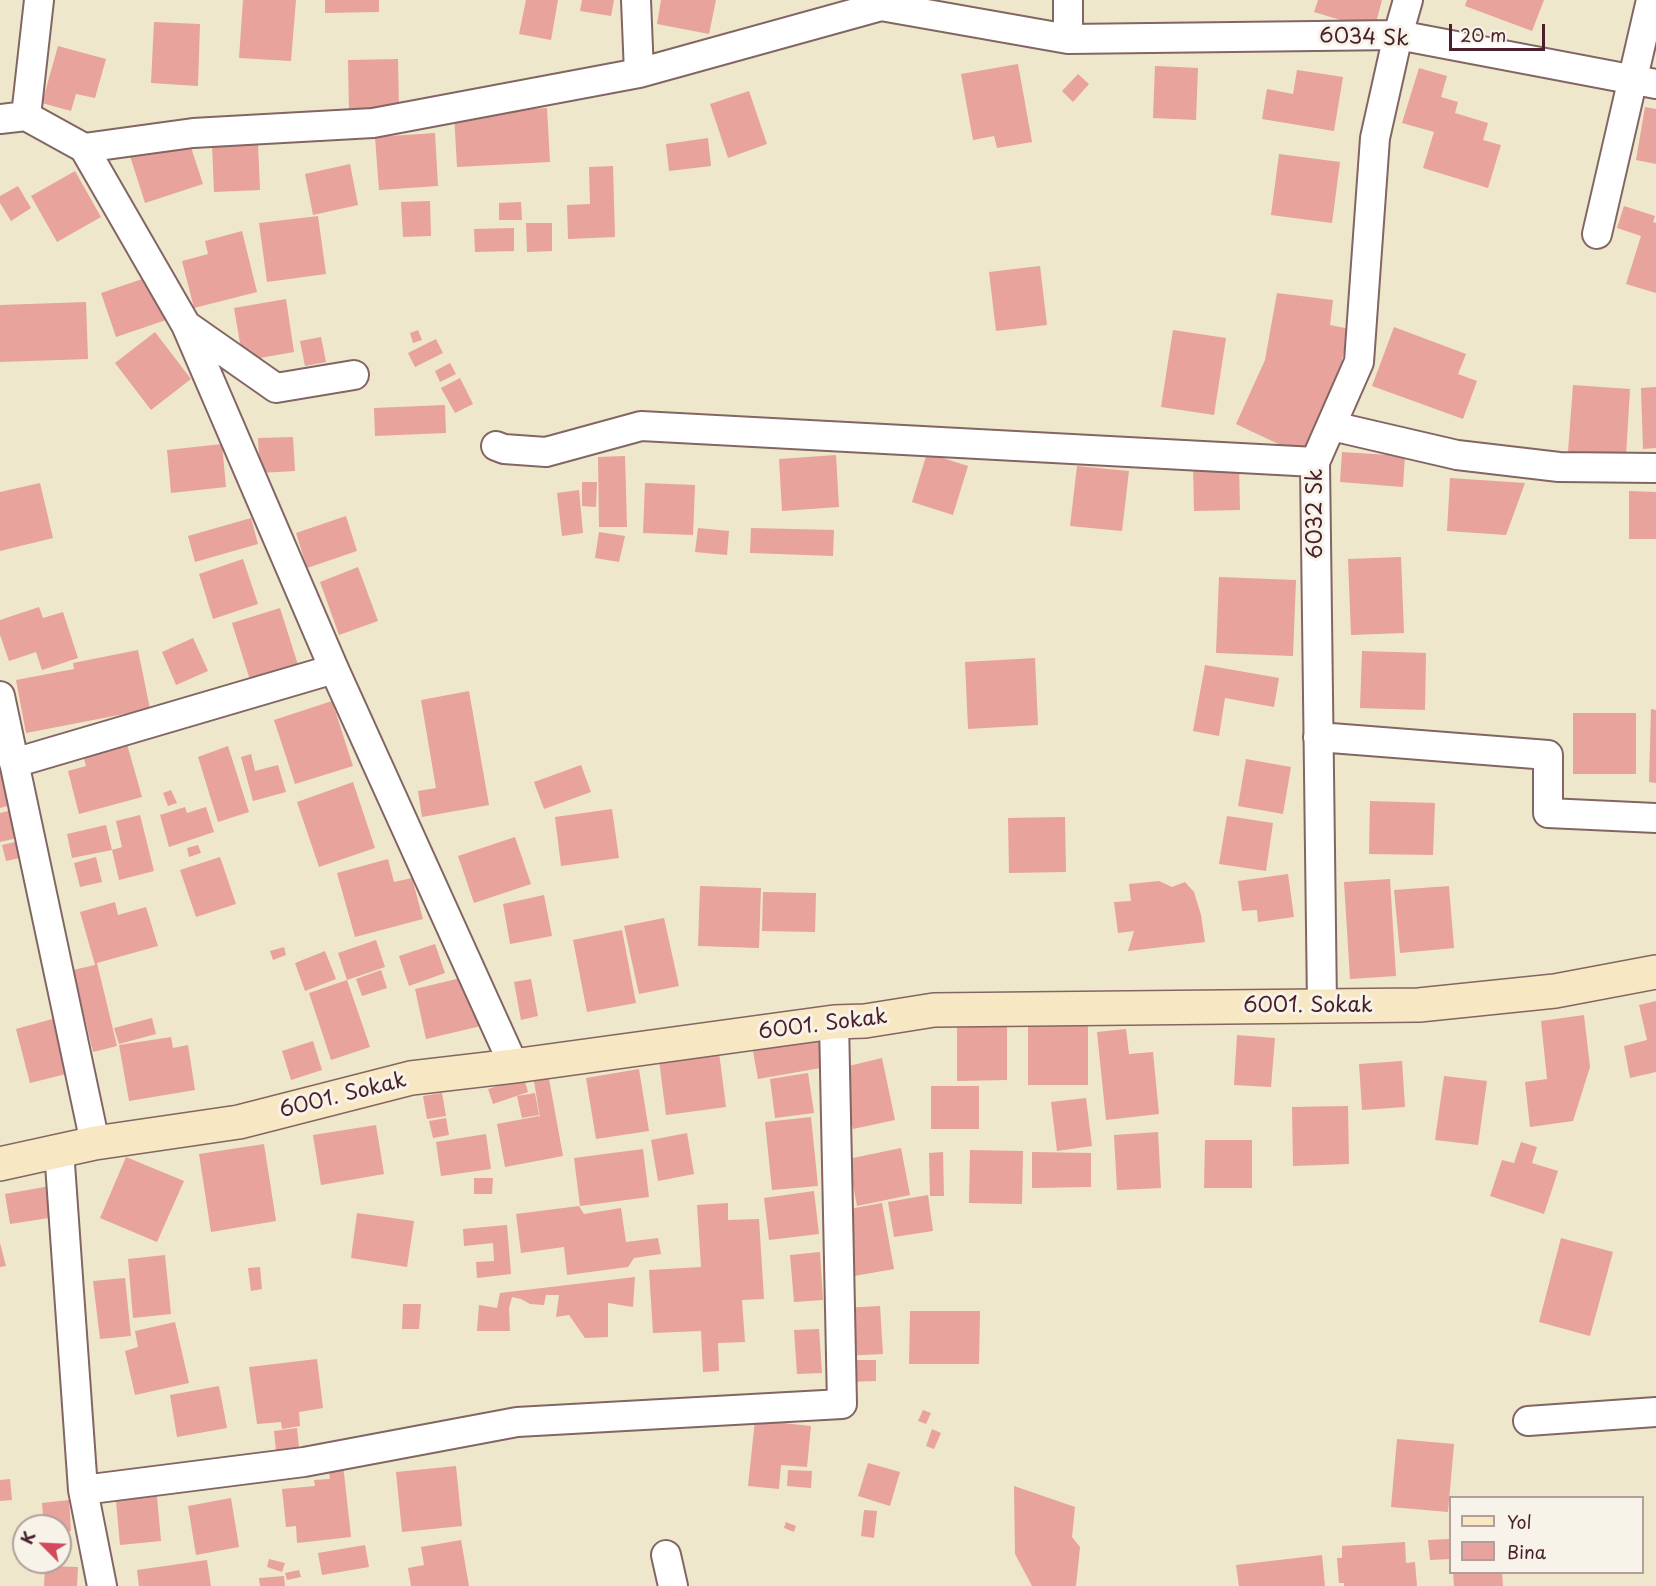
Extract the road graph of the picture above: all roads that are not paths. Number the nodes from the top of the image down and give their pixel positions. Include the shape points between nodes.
1 (39, 0) edge
2 (636, 0) edge
3 (1068, 0) edge
4 (1408, 0) edge
5 (1651, 0) edge
6 (1398, 35) junction
7 (1068, 39) junction
8 (639, 72) junction
9 (1645, 82) edge
10 (13, 118) edge
11 (84, 148) junction
12 (1598, 234) dead end
13 (186, 325) junction
14 (354, 375) dead end
15 (1332, 426) junction
16 (496, 446) dead end
17 (1315, 462) junction
18 (1656, 468) edge
19 (334, 669) junction
20 (0, 696) edge
21 (1317, 737) junction
22 (14, 763) junction
23 (1656, 818) edge
24 (1656, 972) edge
25 (1322, 1005) junction
26 (834, 1022) junction
27 (514, 1066) junction
28 (95, 1143) junction
29 (59, 1150) junction
30 (0, 1164) edge
31 (1656, 1412) edge
32 (1528, 1421) dead end
33 (83, 1490) junction
34 (666, 1556) dead end
35 (102, 1586) edge
36 (673, 1586) edge

1 - 10 street
2 - 8 street
3 - 7 street
4 - 6 street, 6032 Sk
5 - 9 street
6 - 7 street, 6034 Sk
6 - 9 street, 6034 Sk
6 - 15 street, 6032 Sk via 1375,138 1359,362
7 - 8 street, 6034 Sk via 881,6
8 - 11 street, 6034 Sk via 373,123 193,133
9 - 12 street
10 - 11 street
11 - 13 street
13 - 14 street via 276,388
13 - 19 street
15 - 17 street, 6032 Sk
15 - 18 street via 1457,455 1559,467
16 - 17 street via 546,452 641,426
17 - 21 street, 6032 Sk
19 - 22 street
19 - 27 street
20 - 22 street
21 - 23 street via 1548,754 1548,813
21 - 25 street, 6032 Sk
22 - 28 street
24 - 25 street, 6001. Sokak via 1555,991 1419,1005
25 - 26 street, 6001. Sokak via 934,1010
26 - 27 street, 6001. Sokak
26 - 33 street via 842,1404 517,1422 304,1462
27 - 28 street, 6001. Sokak via 411,1078 239,1122
28 - 29 street, 6001. Sokak
29 - 30 street, 6001. Sokak
29 - 33 street
31 - 32 street
33 - 35 street
34 - 36 street

